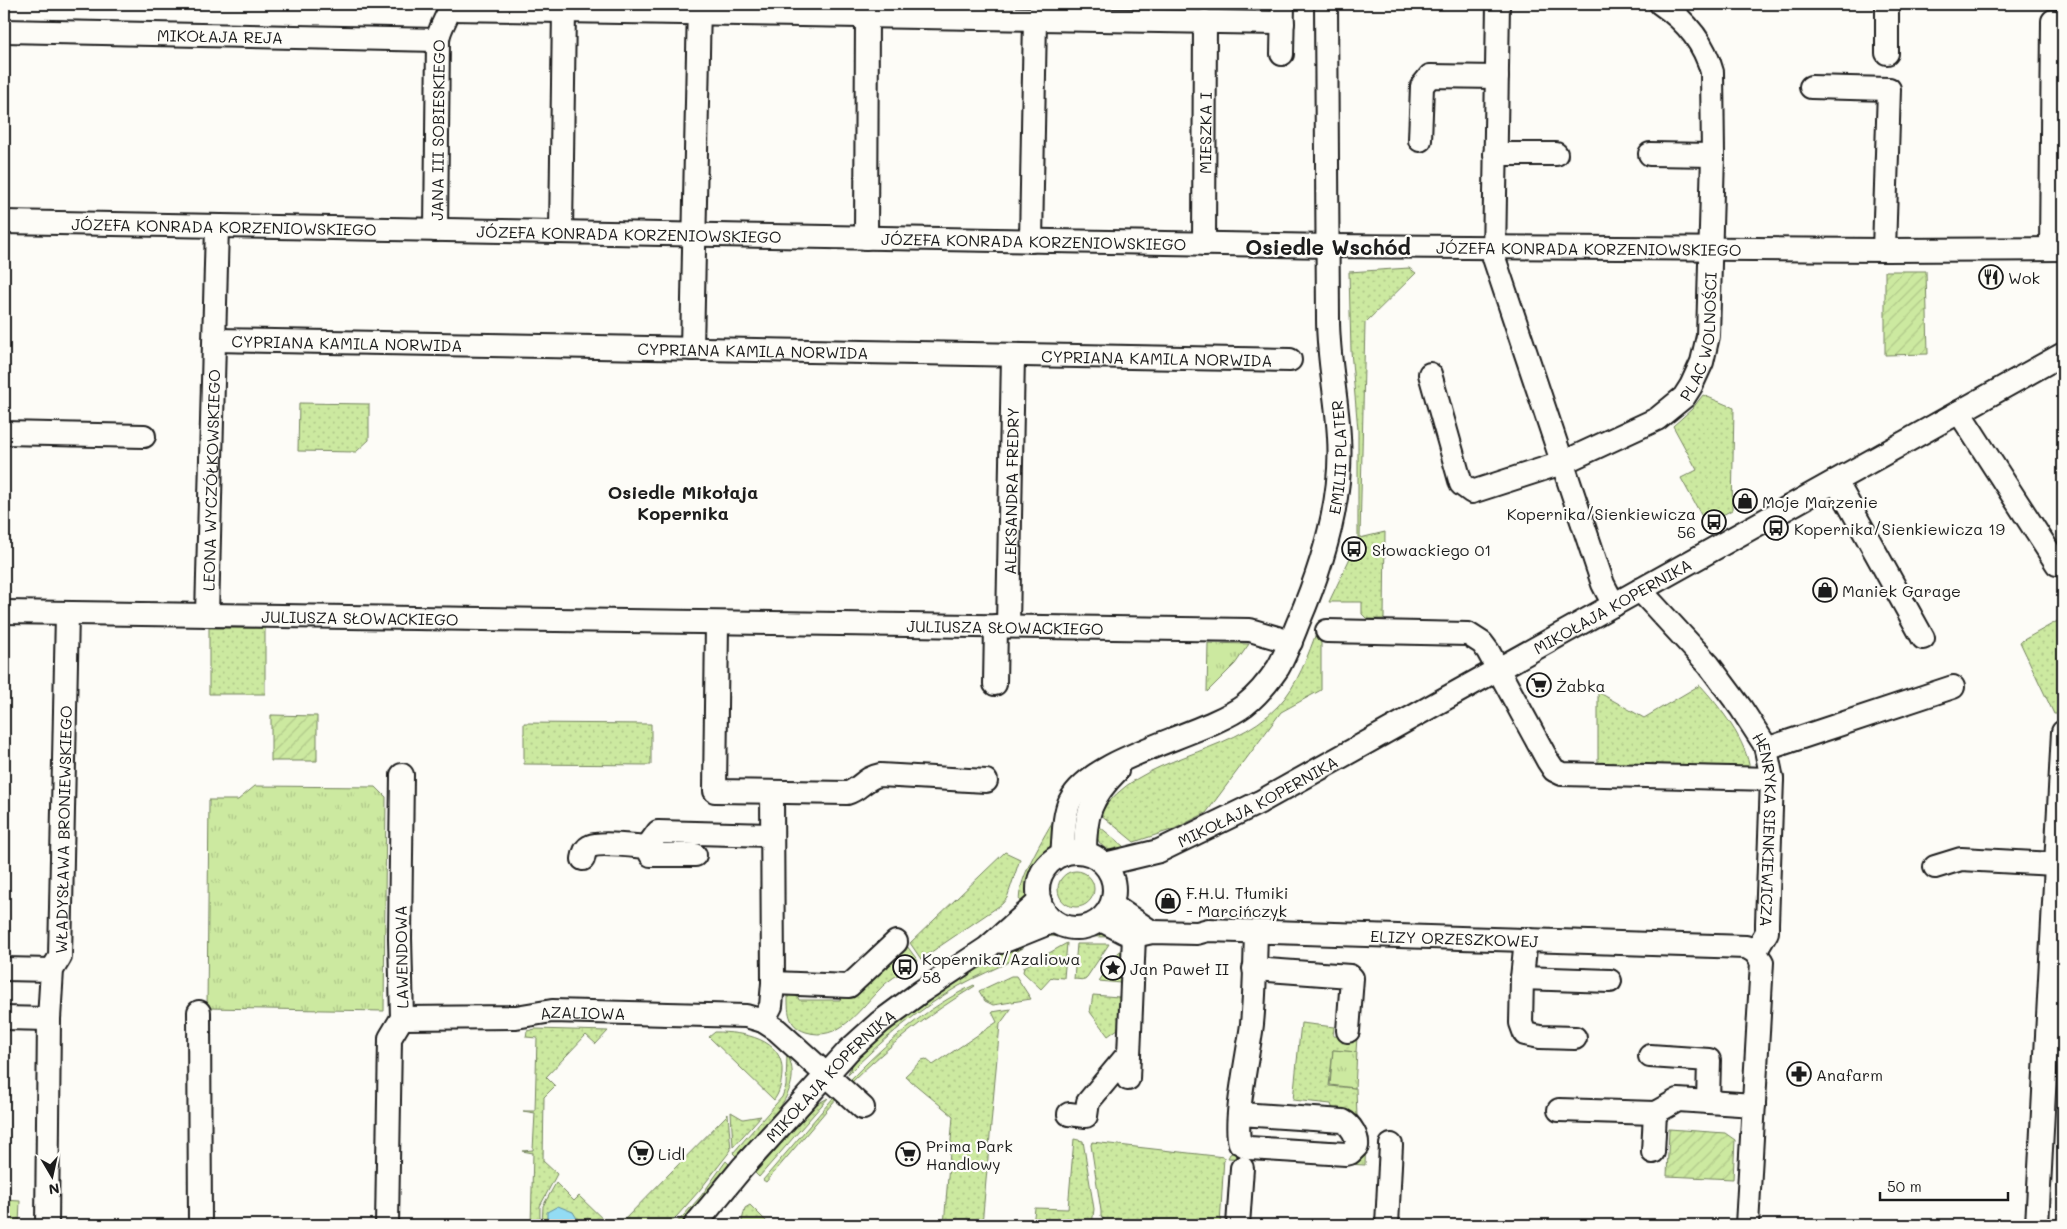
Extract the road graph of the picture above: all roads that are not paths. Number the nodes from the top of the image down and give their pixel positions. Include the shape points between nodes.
1 (1326, 4) edge
2 (1498, 4) edge
3 (1661, 4) edge
4 (1887, 4) edge
5 (450, 6) edge
6 (699, 8) edge
7 (564, 10) junction
8 (1283, 13) edge
9 (867, 15) junction
10 (1035, 18) junction
11 (1205, 21) junction
12 (2053, 21) dead end
13 (4, 31) edge
14 (438, 40) junction
15 (1888, 53) dead end
16 (1282, 54) dead end
17 (1497, 76) junction
18 (1811, 87) dead end
19 (1420, 140) dead end
20 (1495, 154) junction
21 (1556, 154) dead end
22 (1650, 154) dead end
23 (1713, 155) junction
24 (4, 222) edge
25 (217, 226) junction
26 (436, 230) junction
27 (561, 232) junction
28 (694, 234) junction
29 (866, 238) junction
30 (1031, 241) junction
31 (1204, 244) junction
32 (1328, 246) junction
33 (1493, 247) junction
34 (1710, 249) junction
35 (2057, 249) edge
36 (1884, 250) junction
37 (214, 340) junction
38 (692, 349) junction
39 (1013, 355) junction
40 (1290, 360) dead end
41 (2060, 361) edge
42 (1430, 374) dead end
43 (1959, 412) junction
44 (4, 433) edge
45 (144, 436) dead end
46 (1562, 463) junction
47 (1836, 481) junction
48 (2057, 564) dead end
49 (1640, 590) junction
50 (1614, 605) junction
51 (4, 612) edge
52 (66, 613) junction
53 (207, 615) junction
54 (717, 622) junction
55 (1002, 626) junction
56 (1327, 631) dead end
57 (1923, 638) dead end
58 (1291, 642) junction
59 (1498, 669) junction
60 (995, 684) dead end
61 (1953, 687) dead end
62 (2063, 732) edge
63 (1766, 749) junction
64 (1132, 756) junction
65 (402, 775) dead end
66 (1772, 779) junction
67 (986, 780) dead end
68 (772, 792) junction
69 (2061, 804) edge
70 (772, 835) junction
71 (647, 847) junction
72 (1085, 852) junction
73 (695, 855) dead end
74 (1062, 855) junction
75 (583, 859) dead end
76 (2056, 864) junction
77 (1935, 867) dead end
78 (1108, 893) junction
79 (1040, 901) junction
80 (1054, 921) junction
81 (1256, 932) junction
82 (1143, 934) junction
83 (1526, 940) junction
84 (896, 942) dead end
85 (987, 948) junction
86 (1755, 952) junction
87 (4, 968) edge
88 (1254, 969) junction
89 (52, 970) junction
90 (1522, 978) junction
91 (1610, 981) dead end
92 (772, 983) junction
93 (199, 1012) dead end
94 (4, 1018) edge
95 (402, 1018) junction
96 (49, 1019) junction
97 (763, 1021) junction
98 (1348, 1031) dead end
99 (1575, 1038) dead end
100 (1129, 1053) junction
101 (1650, 1056) dead end
102 (826, 1074) junction
103 (1128, 1079) dead end
104 (1708, 1102) junction
105 (1754, 1105) junction
106 (863, 1108) dead end
107 (1559, 1110) dead end
108 (1655, 1113) junction
109 (1069, 1114) dead end
110 (1240, 1114) junction
111 (1391, 1145) dead end
112 (1653, 1152) dead end
113 (1242, 1168) dead end
114 (47, 1225) edge
115 (200, 1225) edge
116 (387, 1225) edge
117 (695, 1225) edge
118 (1238, 1225) edge
119 (1387, 1225) edge
120 (1747, 1225) edge
121 (2037, 1225) edge

1 - 32 street, EMILII PLATER
2 - 17 street
3 - 23 street, PLAC WOLNOŚCI via 1689,27 1709,60
4 - 15 street
5 - 7 street
5 - 14 street, JANA III SOBIESKIEGO via 438,30
6 - 7 street
6 - 9 street
6 - 28 street
7 - 27 street
8 - 11 street
8 - 16 street
9 - 10 street
9 - 29 street
10 - 11 street
10 - 30 street
11 - 31 street, MIESZKA I
12 - 35 street
13 - 14 street, MIKOŁAJA REJA
14 - 26 street, JANA III SOBIESKIEGO
17 - 19 street via 1430,76 1422,86
17 - 20 street
18 - 36 street via 1889,89
20 - 21 street
20 - 33 street
22 - 23 street
23 - 34 street, PLAC WOLNOŚCI
24 - 25 street, JÓZEFA KONRADA KORZENIOWSKIEGO
25 - 26 street, JÓZEFA KONRADA KORZENIOWSKIEGO
25 - 37 street, LEONA WYCZÓŁKOWSKIEGO
26 - 27 street, JÓZEFA KONRADA KORZENIOWSKIEGO
27 - 28 street, JÓZEFA KONRADA KORZENIOWSKIEGO
28 - 29 street, JÓZEFA KONRADA KORZENIOWSKIEGO
28 - 38 street
29 - 30 street, JÓZEFA KONRADA KORZENIOWSKIEGO
30 - 31 street, JÓZEFA KONRADA KORZENIOWSKIEGO
31 - 32 street, JÓZEFA KONRADA KORZENIOWSKIEGO
32 - 33 street, JÓZEFA KONRADA KORZENIOWSKIEGO
32 - 58 street, EMILII PLATER via 1328,341 1339,439 1337,484 1326,547
33 - 34 street, JÓZEFA KONRADA KORZENIOWSKIEGO
33 - 46 street via 1499,275
34 - 36 street, JÓZEFA KONRADA KORZENIOWSKIEGO
34 - 46 street, PLAC WOLNOŚCI via 1706,348 1698,374 1684,397 1657,419
35 - 36 street, JÓZEFA KONRADA KORZENIOWSKIEGO
37 - 38 street, CYPRIANA KAMILA NORWIDA
37 - 53 street, LEONA WYCZÓŁKOWSKIEGO
38 - 39 street, CYPRIANA KAMILA NORWIDA
39 - 40 street, CYPRIANA KAMILA NORWIDA
39 - 55 street, ALEKSANDRA FREDRY
41 - 43 street, MIKOŁAJA KOPERNIKA
42 - 46 street, PLAC WOLNOŚCI via 1461,484 1472,492
43 - 47 street, MIKOŁAJA KOPERNIKA
43 - 48 street
44 - 45 street
46 - 50 street via 1603,584
47 - 49 street, MIKOŁAJA KOPERNIKA
47 - 57 street
49 - 50 street, MIKOŁAJA KOPERNIKA
49 - 63 street, HENRYKA SIENKIEWICZA via 1709,665
50 - 59 street, MIKOŁAJA KOPERNIKA
51 - 52 street, JULIUSZA SŁOWACKIEGO
52 - 53 street, JULIUSZA SŁOWACKIEGO
52 - 89 street, WŁADYSŁAWA BRONIEWSKIEGO via 60,957
53 - 54 street, JULIUSZA SŁOWACKIEGO
54 - 55 street, JULIUSZA SŁOWACKIEGO
54 - 68 street via 715,791
55 - 58 street, JULIUSZA SŁOWACKIEGO via 1250,630
55 - 60 street, ALEKSANDRA FREDRY
56 - 59 street via 1462,632 1482,643
58 - 64 street, EMILII PLATER via 1268,682 1244,705
59 - 66 street via 1548,761 1554,770 1562,774
59 - 78 street, MIKOŁAJA KOPERNIKA via 1260,802 1159,851
61 - 63 street
62 - 69 street
63 - 66 street, HENRYKA SIENKIEWICZA
64 - 72 street, EMILII PLATER via 1101,787 1085,828
64 - 74 street, EMILII PLATER via 1104,769 1084,784 1071,800
65 - 95 street, LAWENDOWA
66 - 86 street, HENRYKA SIENKIEWICZA via 1767,932
67 - 68 street via 880,775 869,777 854,792
68 - 70 street
69 - 76 street
70 - 71 street via 658,832
70 - 92 street
71 - 73 street via 651,855
71 - 75 street via 591,846 584,852
72 - 74 street
72 - 78 street via 1096,857
74 - 79 street via 1044,869 1038,890
76 - 77 street via 1961,859
76 - 121 street
78 - 80 street via 1090,926 1078,929
78 - 82 street, ELIZY ORZESZKOWEJ via 1124,932
79 - 80 street
79 - 85 street, MIKOŁAJA KOPERNIKA
80 - 85 street, MIKOŁAJA KOPERNIKA
81 - 82 street, ELIZY ORZESZKOWEJ via 1208,930
81 - 83 street, ELIZY ORZESZKOWEJ
81 - 88 street
82 - 100 street
83 - 86 street, ELIZY ORZESZKOWEJ via 1746,947
83 - 90 street
84 - 92 street via 849,986
85 - 102 street, MIKOŁAJA KOPERNIKA via 880,1022
86 - 105 street, HENRYKA SIENKIEWICZA via 1762,962
87 - 89 street
88 - 98 street via 1350,976
88 - 110 street via 1252,1024
89 - 96 street, WŁADYSŁAWA BRONIEWSKIEGO
90 - 91 street
90 - 99 street via 1521,1024 1525,1034
92 - 97 street via 771,1006
93 - 115 street
94 - 96 street
95 - 97 street, AZALIOWA via 516,1017 552,1011 733,1015
95 - 116 street, LAWENDOWA via 390,1038
96 - 114 street, WŁADYSŁAWA BRONIEWSKIEGO
97 - 102 street, AZALIOWA
100 - 103 street
100 - 109 street via 1088,1102 1086,1116
101 - 104 street via 1709,1060
102 - 106 street, AZALIOWA
102 - 117 street, MIKOŁAJA KOPERNIKA
104 - 105 street
104 - 108 street via 1678,1100
105 - 120 street, HENRYKA SIENKIEWICZA
107 - 108 street
108 - 112 street
110 - 110 street via 1239,1140 1242,1146 1346,1154 1357,1146 1348,1123 1343,1121
111 - 119 street
113 - 118 street

